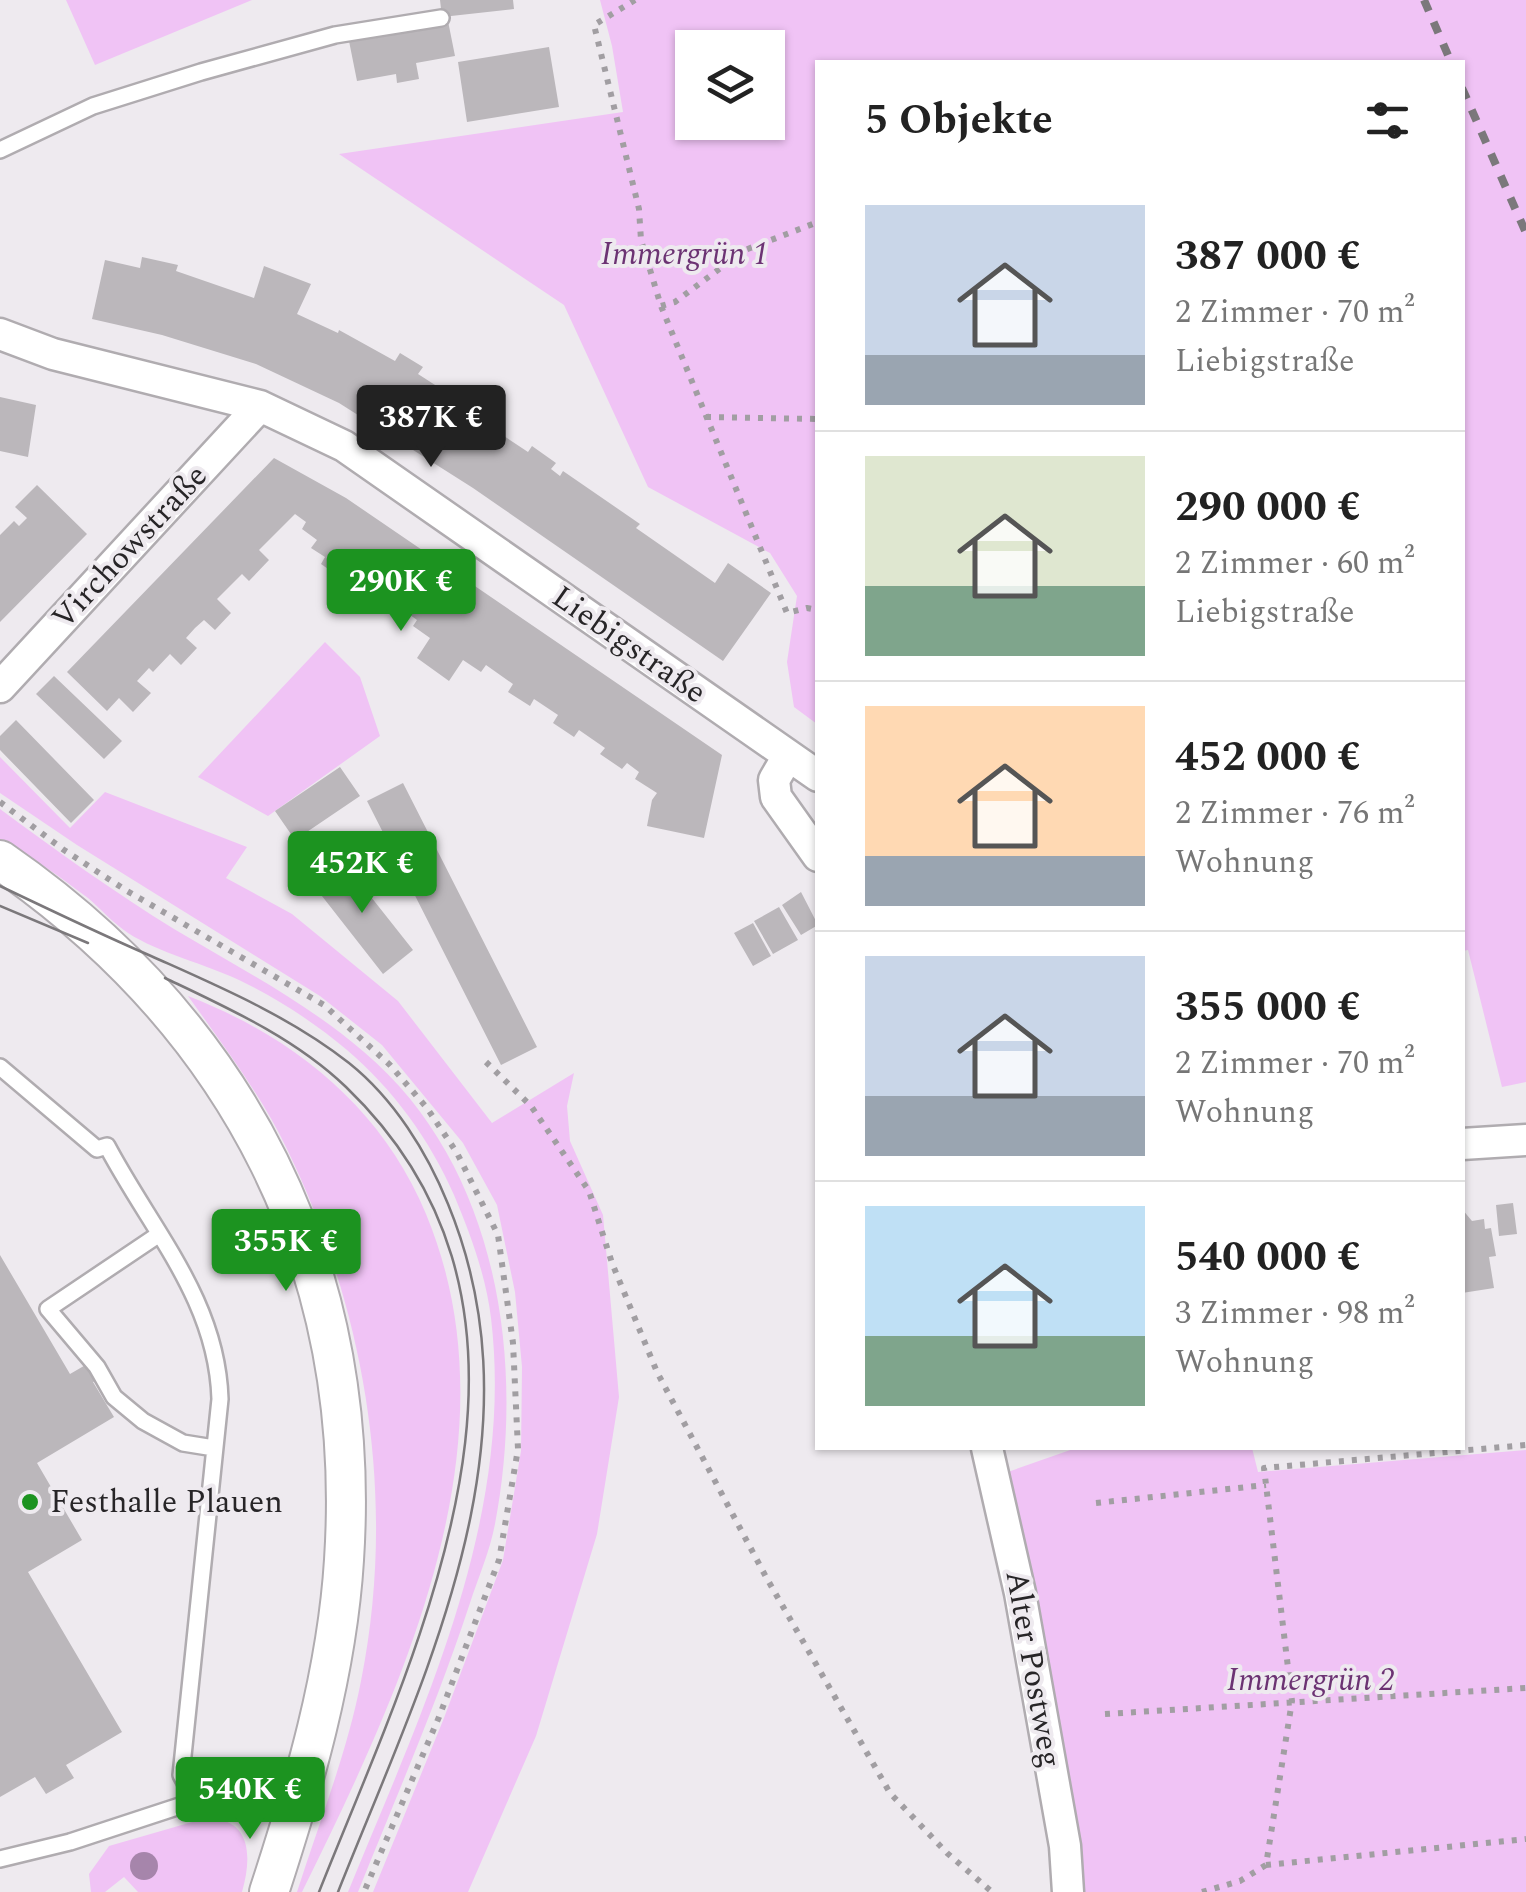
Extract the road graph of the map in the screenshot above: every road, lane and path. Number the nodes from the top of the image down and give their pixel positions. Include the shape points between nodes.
1 (635, 0) edge
2 (441, 18) dead end
3 (0, 150) edge
4 (815, 223) edge
5 (661, 306) junction
6 (0, 334) edge
7 (260, 406) junction
8 (706, 417) junction
9 (815, 419) edge
10 (815, 609) edge
11 (0, 687) edge
12 (788, 756) junction
13 (815, 774) edge
14 (0, 802) edge
15 (815, 852) edge
16 (0, 860) edge
17 (486, 1062) dead end
18 (0, 1067) edge
19 (1526, 1140) edge
20 (1465, 1144) edge
21 (158, 1235) junction
22 (1526, 1446) edge
23 (214, 1448) junction
24 (987, 1450) edge
25 (1266, 1485) junction
26 (1096, 1503) dead end
27 (1526, 1688) edge
28 (1292, 1701) junction
29 (1106, 1714) dead end
30 (196, 1801) junction
31 (295, 1813) junction
32 (1526, 1839) edge
33 (0, 1859) edge
34 (1266, 1865) junction
35 (269, 1892) edge
36 (364, 1892) edge
37 (992, 1892) edge
38 (1068, 1892) edge
39 (1202, 1892) edge

1 - 5 path via 594,25 639,209 640,240
2 - 3 lane via 335,36 201,72 93,106
4 - 5 path via 744,250
5 - 8 path
6 - 7 street, Liebigstraße via 53,354
7 - 11 street, Virchowstraße
7 - 12 street, Liebigstraße via 344,446
8 - 9 path
8 - 10 path via 787,612
12 - 13 street, Liebigstraße
12 - 15 street via 774,780 776,798
14 - 36 path via 127,891 324,1006 427,1108 498,1236 518,1448 499,1560
16 - 31 street via 122,957 181,1024 280,1183 321,1291 338,1383 344,1562
17 - 37 path via 531,1106 590,1191 657,1372 890,1793
18 - 21 lane via 97,1149 106,1146
19 - 20 street
21 - 23 lane via 194,1291 219,1364
21 - 23 lane via 48,1309 114,1397 183,1443
22 - 25 path via 1264,1468
23 - 30 lane via 180,1775
24 - 38 street, Alter Postweg via 1020,1593
25 - 26 path
25 - 28 path
27 - 28 path
28 - 29 path
28 - 34 path
30 - 31 lane
30 - 33 lane
31 - 35 street
32 - 34 path
34 - 39 path

